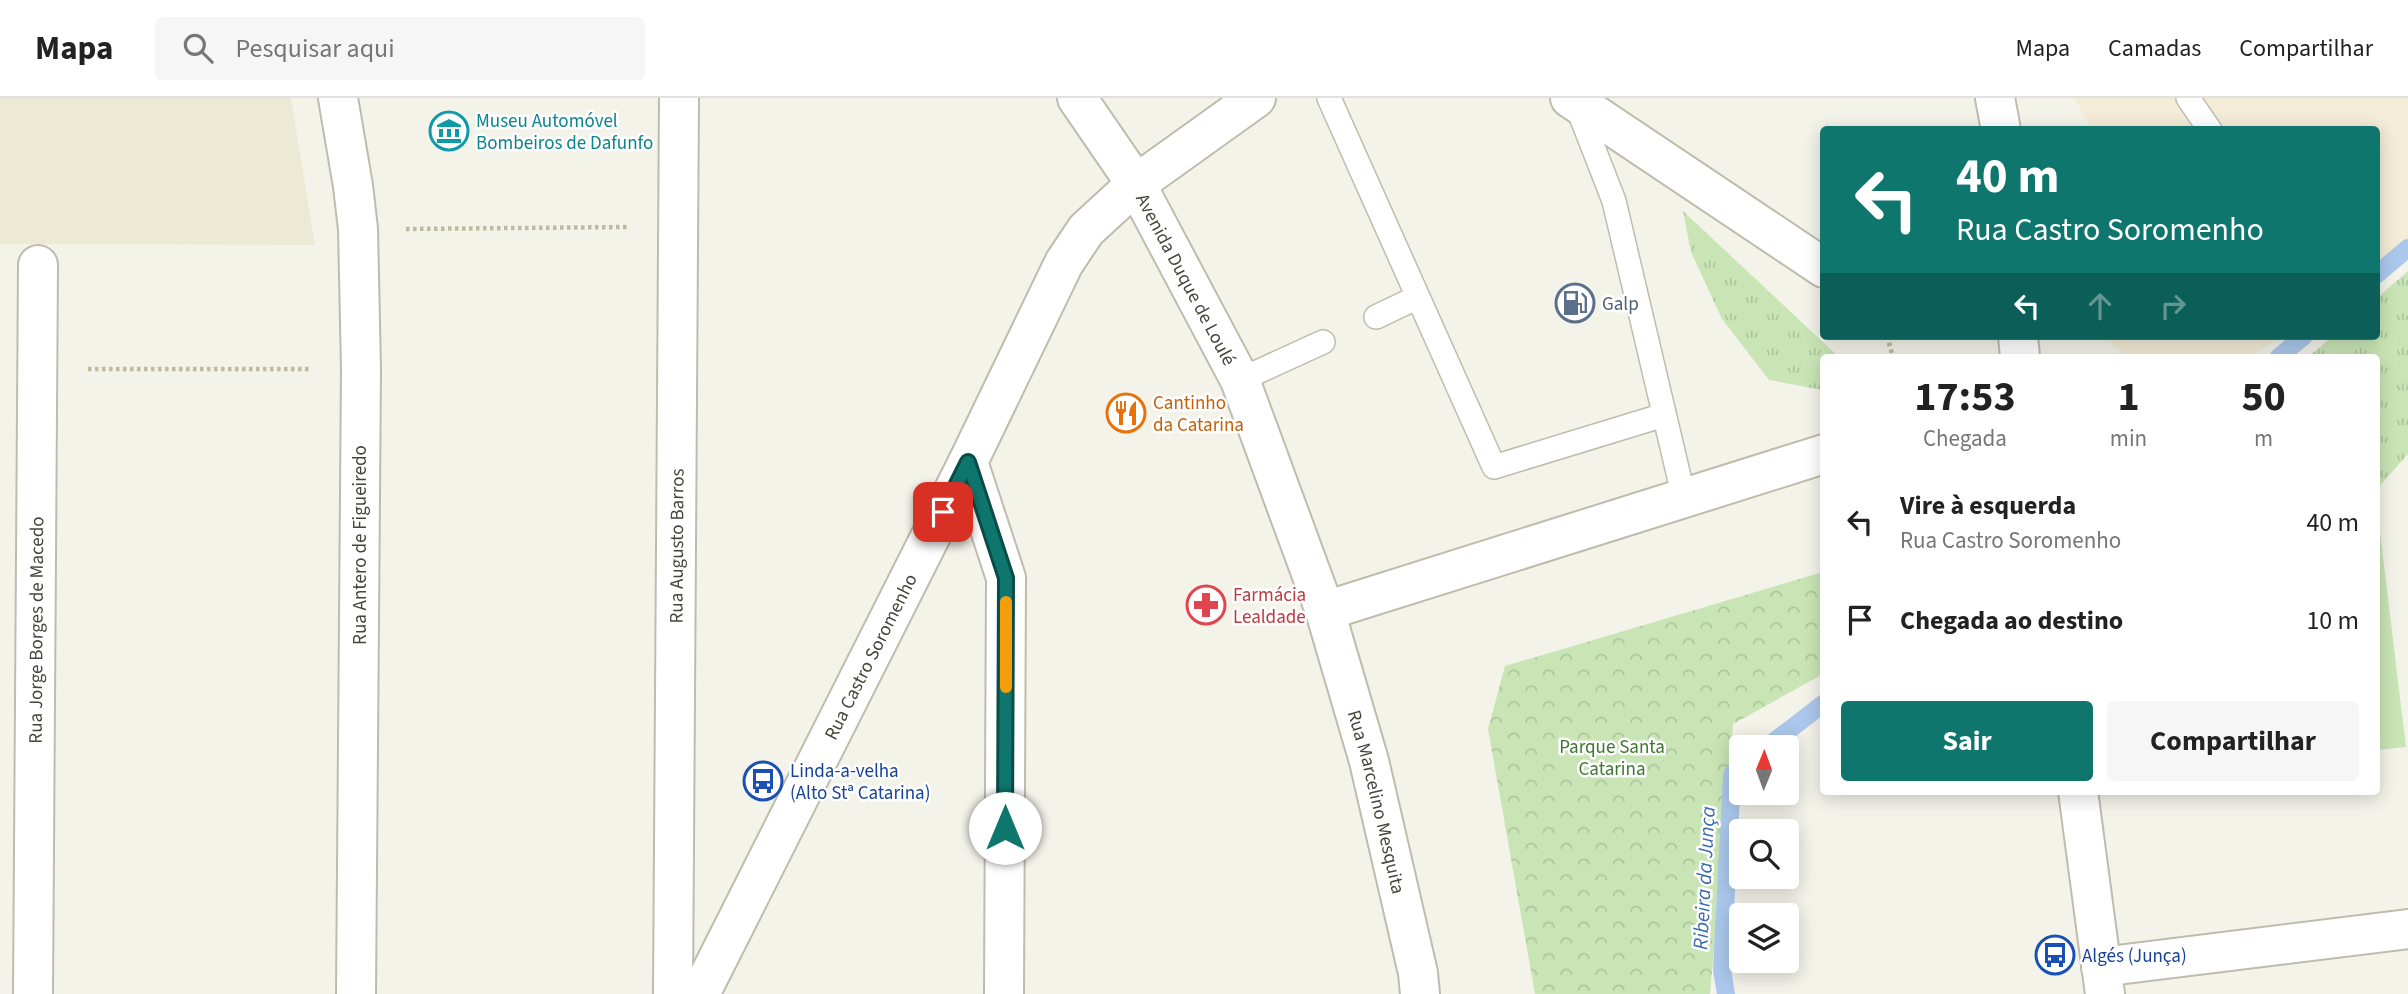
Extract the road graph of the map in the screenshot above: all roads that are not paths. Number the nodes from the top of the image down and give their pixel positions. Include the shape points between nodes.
1 (338, 98) edge
2 (679, 98) edge
3 (1077, 98) edge
4 (1256, 98) edge
5 (1329, 98) edge
6 (1995, 98) edge
7 (2188, 98) edge
8 (1572, 99) edge
9 (2000, 126) edge
10 (2207, 126) edge
11 (1136, 184) junction
12 (38, 265) dead end
13 (1820, 265) edge
14 (1418, 297) junction
15 (1376, 317) dead end
16 (1323, 342) dead end
17 (1240, 380) junction
18 (1664, 415) junction
19 (1820, 455) edge
20 (968, 462) junction
21 (1684, 498) junction
22 (1325, 611) junction
23 (2079, 795) edge
24 (2408, 929) edge
25 (2103, 980) edge
26 (33, 994) edge
27 (356, 994) edge
28 (673, 994) edge
29 (700, 994) edge
30 (1004, 994) edge
31 (1420, 994) edge

1 - 27 street, Rua Antero de Figueiredo via 358,229 361,369
2 - 28 street, Rua Augusto Barros
3 - 11 street, Avenida Duque de Loulé
4 - 11 street, Avenida Duque de Loulé
5 - 14 lane
6 - 9 street
7 - 10 lane
8 - 13 street
8 - 18 lane via 1614,201
11 - 17 street, Avenida Duque de Loulé
11 - 20 street, Rua Castro Soromenho via 1086,230 1064,263
12 - 26 street, Rua Jorge Borges de Macedo
14 - 15 lane
14 - 18 lane via 1494,467
16 - 17 lane
17 - 22 street, Avenida Duque de Loulé
18 - 21 lane
19 - 21 street
20 - 29 street, Rua Castro Soromenho
20 - 30 street via 1006,578
21 - 22 street
22 - 31 street, Rua Marcelino Mesquita via 1369,761
23 - 25 street
24 - 25 street

